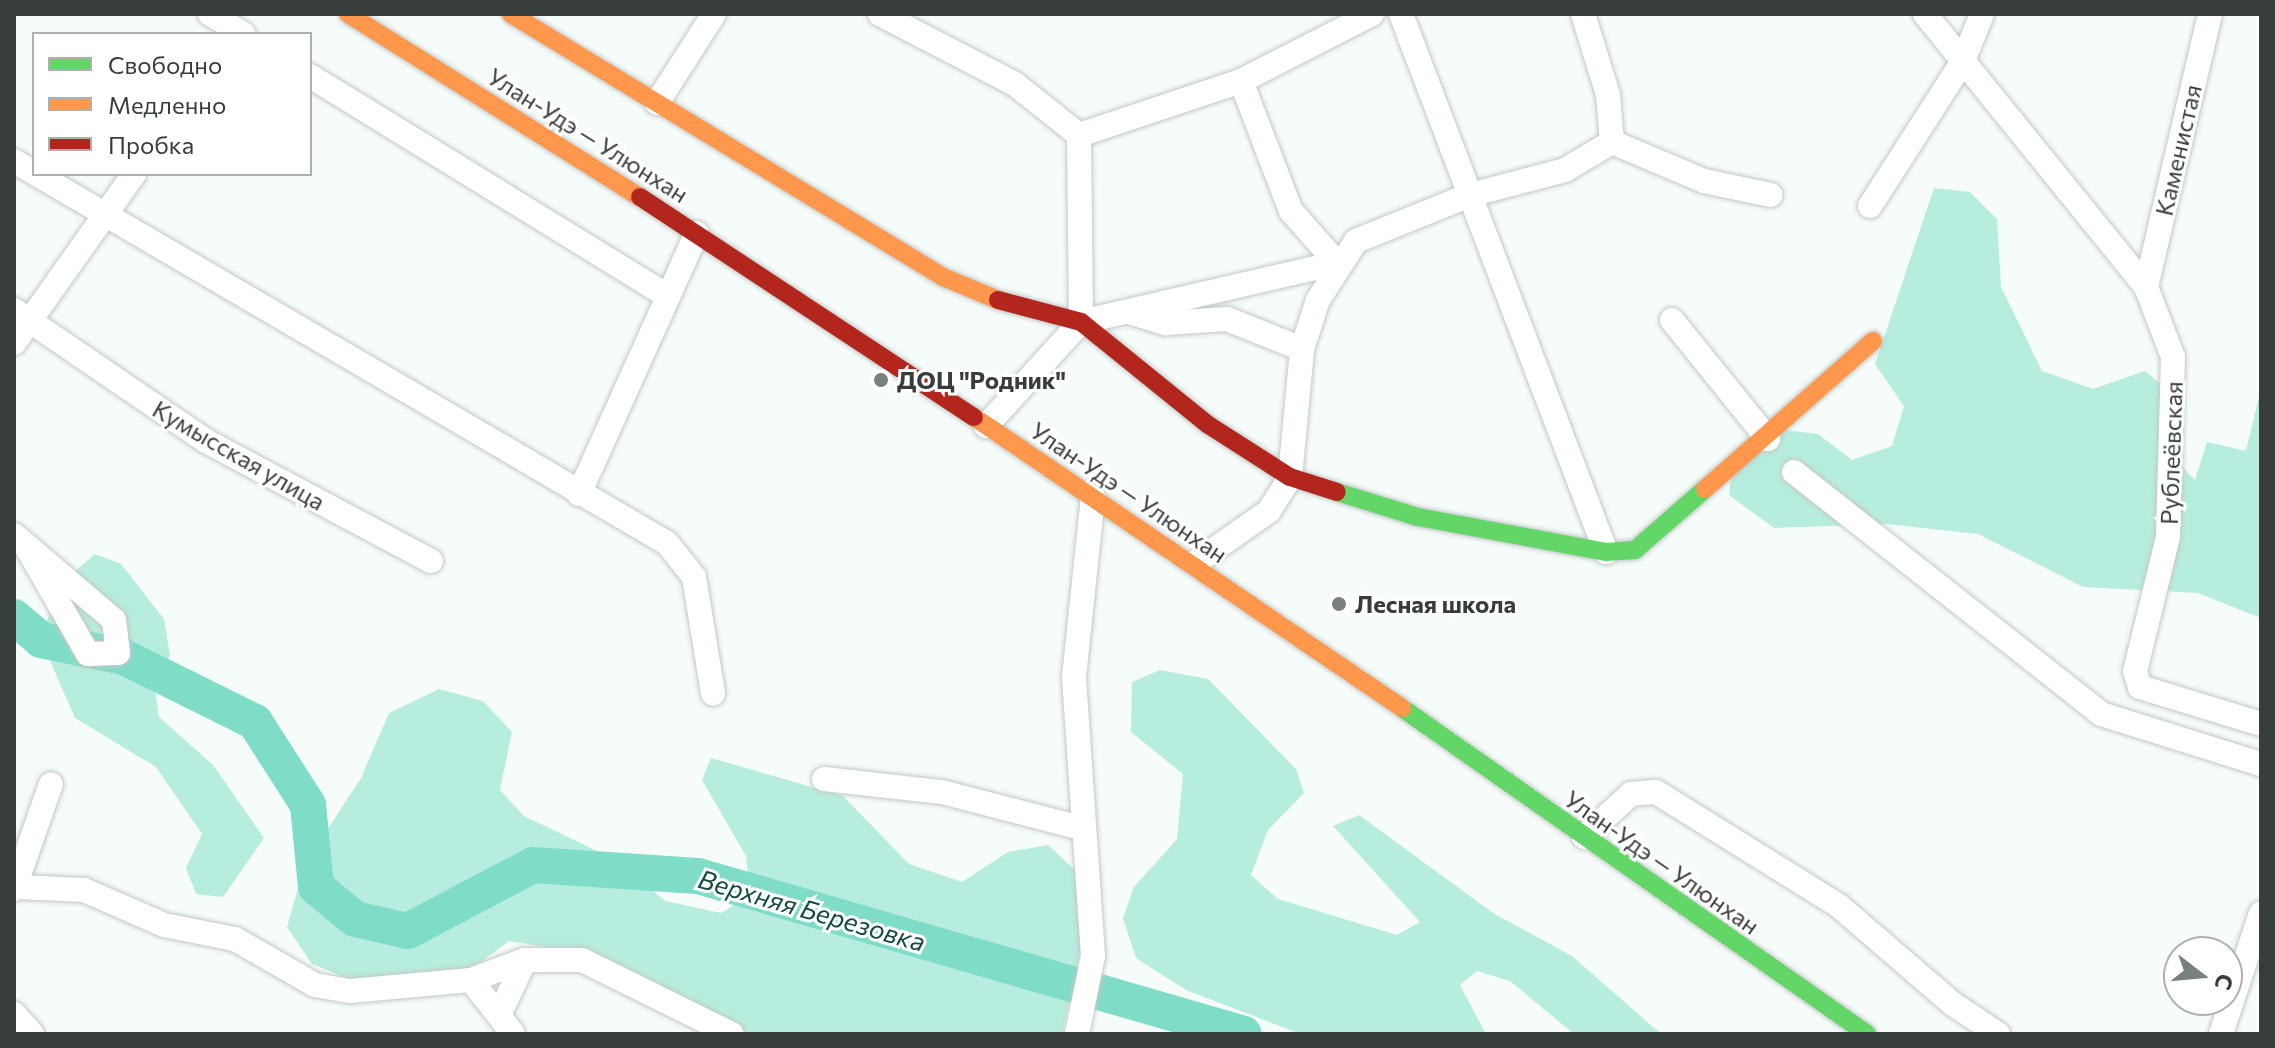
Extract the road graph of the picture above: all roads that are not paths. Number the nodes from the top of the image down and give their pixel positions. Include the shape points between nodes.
1 (348, 14) edge
2 (511, 14) edge
3 (714, 14) edge
4 (880, 14) edge
5 (1372, 14) edge
6 (1401, 14) edge
7 (1583, 14) edge
8 (1925, 14) edge
9 (1982, 14) edge
10 (2210, 14) edge
11 (1963, 61) junction
12 (312, 77) edge
13 (1241, 81) junction
14 (657, 103) junction
15 (1079, 135) junction
16 (1612, 142) junction
17 (14, 161) edge
18 (32, 173) edge
19 (37, 176) edge
20 (133, 176) edge
21 (1470, 195) junction
22 (1771, 195) dead end
23 (1870, 206) dead end
24 (105, 221) junction
25 (697, 233) junction
26 (1337, 263) junction
27 (2146, 287) junction
28 (664, 294) junction
29 (1127, 312) junction
30 (22, 316) edge
31 (1672, 320) dead end
32 (1081, 322) junction
33 (1873, 341) dead end
34 (14, 343) edge
35 (1302, 349) junction
36 (986, 426) junction
37 (1768, 439) junction
38 (1794, 472) dead end
39 (1290, 477) junction
40 (579, 494) junction
41 (1093, 497) junction
42 (20, 541) edge
43 (1606, 552) junction
44 (431, 561) dead end
45 (1195, 563) junction
46 (713, 693) dead end
47 (2261, 724) edge
48 (2261, 764) edge
49 (824, 779) dead end
50 (51, 784) dead end
51 (1081, 828) junction
52 (1584, 837) junction
53 (16, 888) edge
54 (2261, 913) edge
55 (525, 960) junction
56 (471, 980) junction
57 (14, 1014) edge
58 (506, 1025) edge
59 (32, 1034) edge
60 (732, 1034) edge
61 (1077, 1034) edge
62 (1867, 1034) edge
63 (1998, 1034) edge
64 (2221, 1034) edge

1 - 25 main road, Улан-Удэ — Улюнхан
2 - 14 main road
3 - 14 street
4 - 15 street via 1036,97
5 - 13 street
6 - 21 street
7 - 16 street via 1608,95
8 - 11 street, Рублеёвская
9 - 11 street
10 - 27 street, Каменистая
11 - 23 street
11 - 27 street, Рублеёвская
12 - 28 street
13 - 15 street
13 - 26 street via 1291,211
14 - 32 main road via 943,277 978,295
15 - 32 street
16 - 21 street via 1565,170
16 - 22 street via 1704,181
17 - 18 street
19 - 24 street
20 - 24 street
21 - 26 street via 1382,226
21 - 43 street
24 - 30 street
24 - 40 street
25 - 28 street
25 - 36 main road, Улан-Удэ — Улюнхан
26 - 29 street
26 - 35 street
27 - 47 street, Рублеёвская via 2177,388 2168,537 2135,671 2140,687 2153,695
28 - 40 street
29 - 32 street
29 - 35 street via 1166,323 1227,319
30 - 34 street
30 - 44 street, Кумысская улица via 206,441
31 - 37 street
32 - 36 street
32 - 39 main road via 1207,424
33 - 37 main road
35 - 39 street
36 - 41 main road, Улан-Удэ — Улюнхан
37 - 43 main road via 1660,534 1635,550
38 - 48 street via 2101,714
39 - 43 main road via 1418,517
39 - 45 street via 1269,511
40 - 46 street via 685,557
41 - 45 main road, Улан-Удэ — Улюнхан
41 - 51 street via 1074,677
42 - 42 street via 114,620 122,636 118,653 88,654
45 - 52 main road, Улан-Удэ — Улюнхан
49 - 51 street via 942,792
50 - 53 street
51 - 61 street via 1093,956
52 - 62 main road, Улан-Удэ — Улюнхан
52 - 63 street via 1631,794 1656,792 1839,906
53 - 56 street via 84,890 164,925 235,939 315,985 350,991
54 - 64 street
55 - 56 street
55 - 58 street
55 - 60 street via 582,960
56 - 58 street
57 - 59 street

